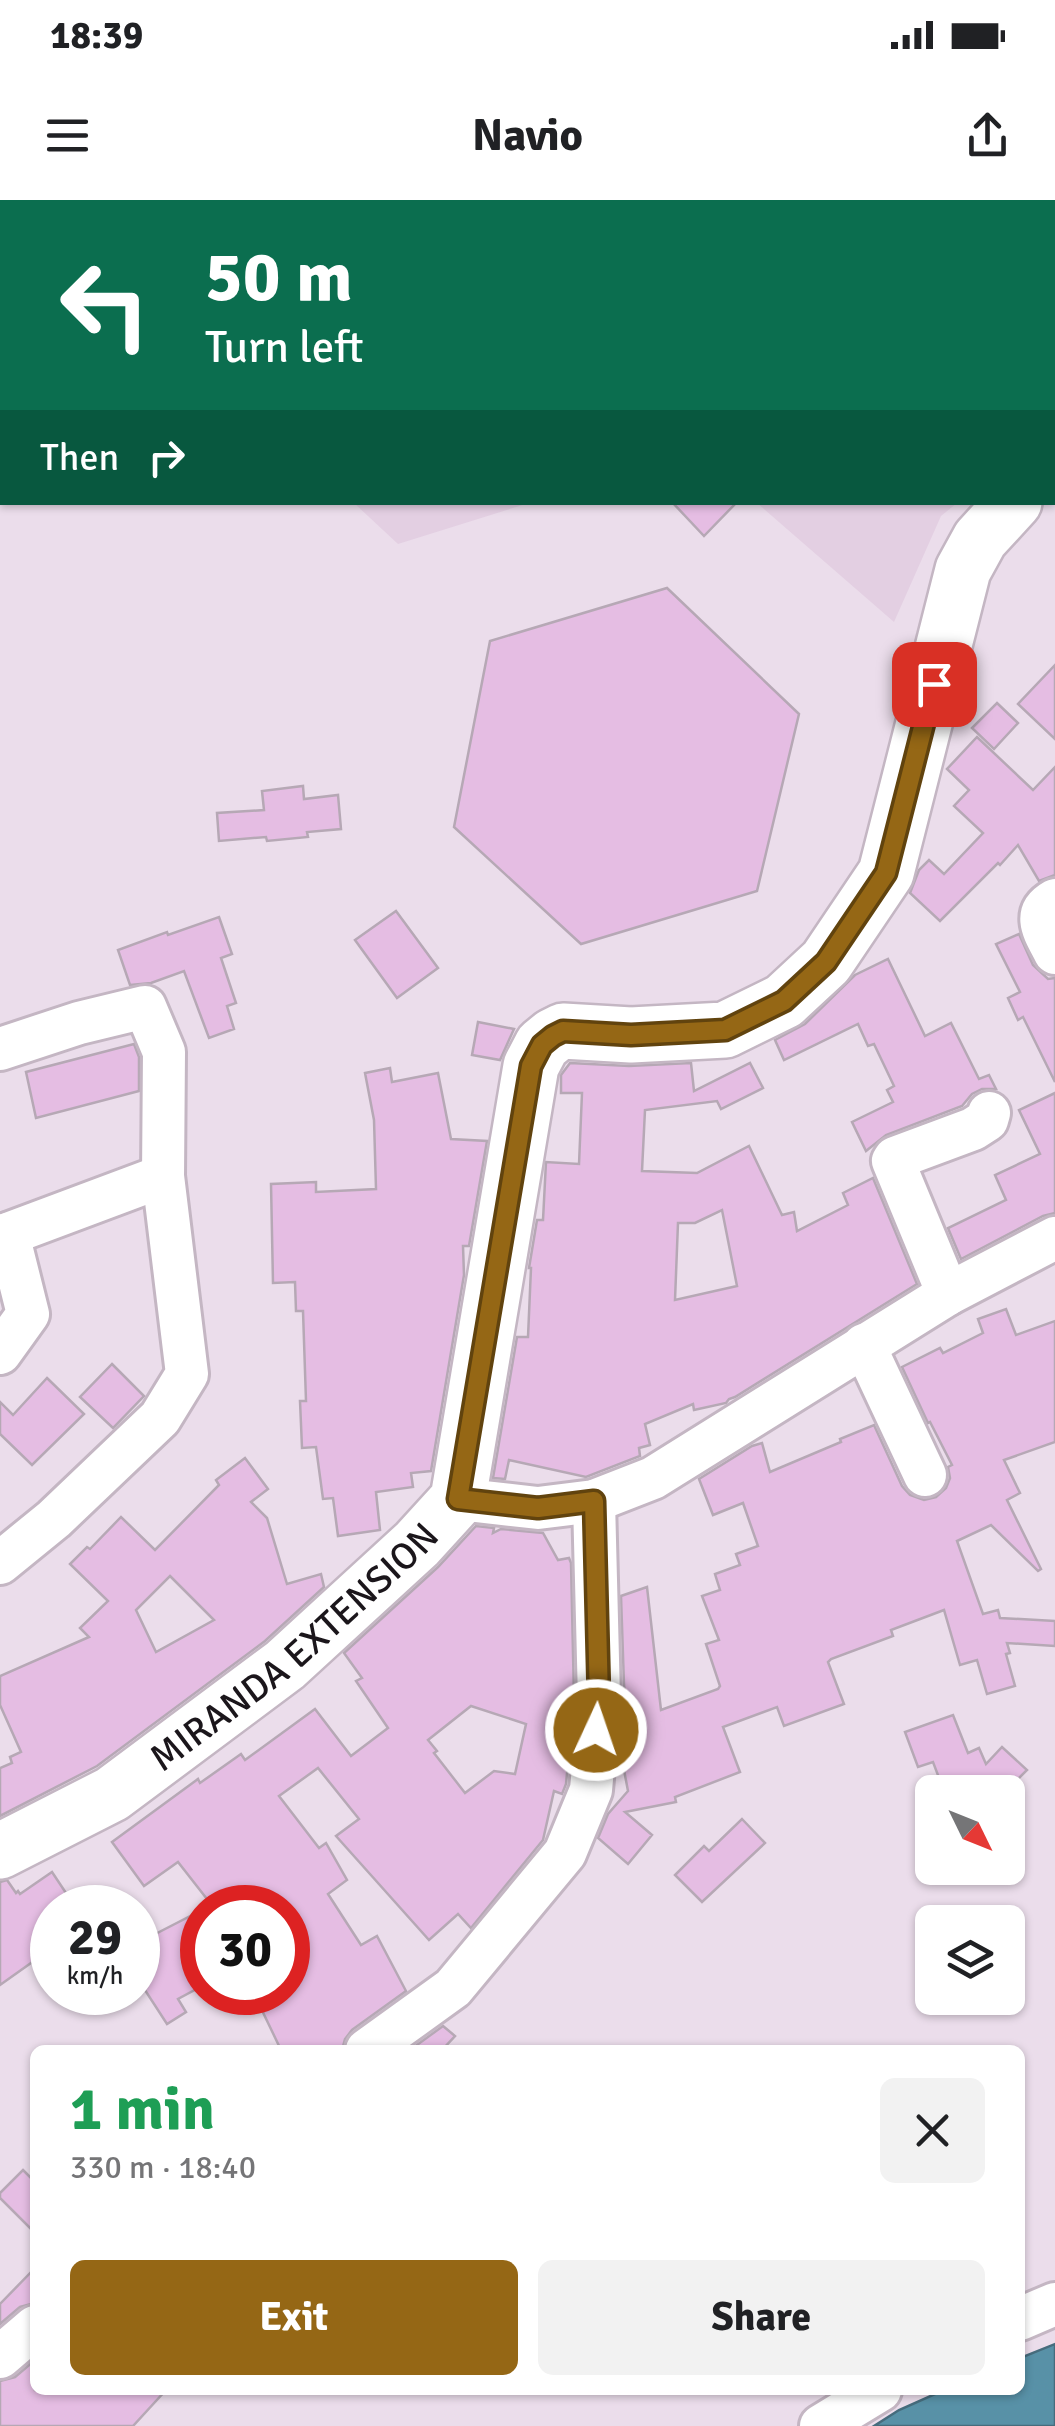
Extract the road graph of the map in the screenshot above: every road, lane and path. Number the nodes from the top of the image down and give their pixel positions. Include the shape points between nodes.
1 (1011, 505) edge
2 (1055, 900) edge
3 (1055, 953) edge
4 (0, 1049) edge
5 (989, 1114) dead end
6 (163, 1176) junction
7 (4, 1236) edge
8 (1055, 1238) edge
9 (948, 1294) junction
10 (864, 1345) junction
11 (0, 1353) edge
12 (925, 1475) dead end
13 (458, 1499) junction
14 (594, 1501) junction
15 (0, 1563) edge
16 (0, 1851) edge
17 (375, 2045) edge
18 (1055, 2304) edge
19 (1025, 2316) edge
20 (30, 2332) edge
21 (0, 2357) edge
22 (872, 2395) edge
23 (821, 2426) edge

1 - 13 main road, MIRANDA EXTENSION via 963,570 886,873 826,962 784,1001 725,1030 563,1031 542,1045 531,1066
2 - 3 street via 1041,917
4 - 6 street via 145,1008 164,1052
5 - 9 street via 972,1129 893,1162
6 - 7 street
6 - 15 street via 188,1374 160,1418
7 - 11 street via 28,1314
8 - 9 street
9 - 10 street
10 - 12 street
10 - 14 street via 653,1478
13 - 14 street via 538,1508
13 - 16 main road, MIRANDA EXTENSION via 285,1665 112,1794
14 - 17 street via 599,1699 591,1790 565,1853 453,1988
18 - 19 street
20 - 21 street
22 - 23 street

